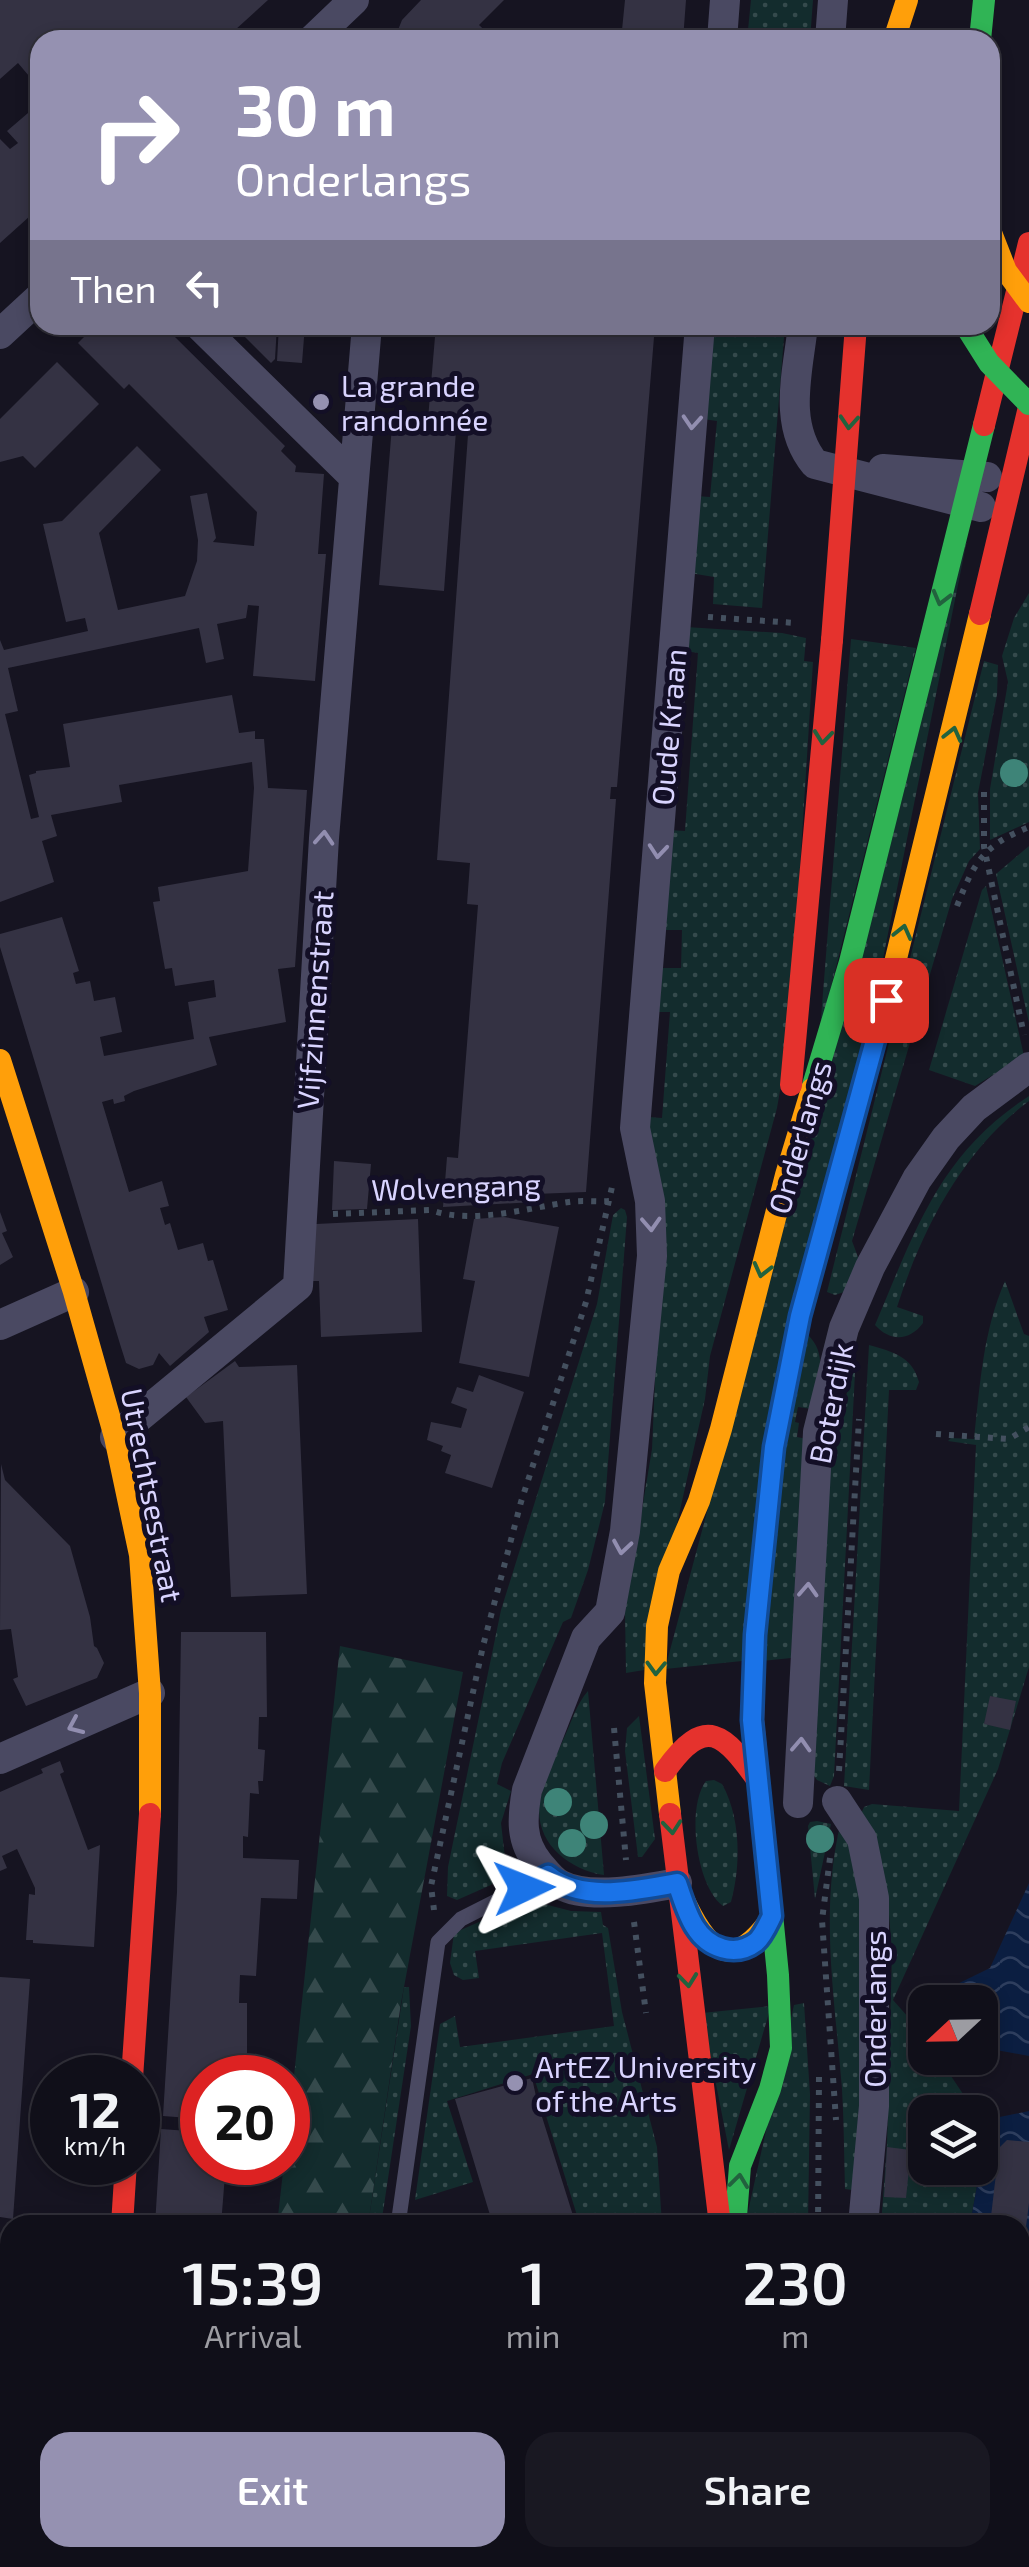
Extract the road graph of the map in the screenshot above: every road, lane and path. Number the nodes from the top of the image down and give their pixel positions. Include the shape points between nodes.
1 (725, 0) edge
2 (833, 0) edge
3 (910, 0) edge
4 (984, 0) edge
5 (723, 30) edge
6 (831, 30) edge
7 (898, 30) edge
8 (912, 30) edge
9 (981, 30) edge
10 (1029, 244) edge
11 (1000, 256) edge
12 (1029, 302) edge
13 (30, 306) edge
14 (0, 334) edge
15 (209, 335) edge
16 (366, 335) edge
17 (699, 335) edge
18 (802, 335) edge
19 (855, 335) edge
20 (971, 335) edge
21 (1029, 405) edge
22 (354, 477) junction
23 (1011, 481) junction
24 (969, 489) junction
25 (1004, 512) junction
26 (1029, 828) edge
27 (1027, 1055) edge
28 (0, 1060) edge
29 (635, 1128) junction
30 (786, 1175) junction
31 (609, 1201) junction
32 (650, 1201) junction
33 (312, 1214) junction
34 (74, 1292) junction
35 (0, 1324) edge
36 (859, 1410) dead end
37 (1029, 1427) edge
38 (936, 1434) dead end
39 (115, 1436) junction
40 (150, 1693) junction
41 (613, 1715) dead end
42 (0, 1759) edge
43 (665, 1771) junction
44 (758, 1782) junction
45 (838, 1801) junction
46 (798, 1803) junction
47 (760, 1806) junction
48 (622, 1823) dead end
49 (548, 1875) junction
50 (677, 1883) junction
51 (772, 1916) junction
52 (438, 1942) junction
53 (134, 2055) edge
54 (837, 2134) dead end
55 (125, 2185) edge
56 (123, 2215) edge
57 (399, 2215) edge
58 (719, 2215) edge
59 (737, 2215) edge
60 (864, 2215) edge

1 - 5 street
2 - 6 street
3 - 7 main road
3 - 8 main road
4 - 9 main road
10 - 24 main road, Onderlangs
11 - 12 main road, bridge
13 - 14 street
15 - 22 street
16 - 22 street, Vijfzinnenstraat
17 -> 29 street, Oude Kraan
18 - 24 street via 794,418 815,464
19 -> 30 main road, bridge
20 - 21 main road, bridge
21 - 23 main road, Onderlangs
33 -> 22 street, Vijfzinnenstraat via 324,838
23 - 24 street
23 - 25 main road, Onderlangs
24 - 25 street
24 -> 30 main road, Onderlangs via 850,962
44 -> 25 main road, Onderlangs via 755,1635 788,1372 930,828
26 - 27 path via 985,851
46 -> 27 street, Boterdijk via 818,1432 844,1328 917,1179 946,1138
28 - 34 main road, Utrechtsestraat
29 - 31 path via 618,1160
29 - 32 street
30 -> 43 main road, Onderlangs via 721,1428 669,1571 657,1626 655,1684
31 - 32 path, Wolvengang
31 - 33 path, Wolvengang via 446,1216 430,1210
31 - 52 path via 466,1719 432,1886
32 -> 49 street via 639,1416 610,1612 586,1638 527,1790 526,1846
33 - 39 street, Vijfzinnenstraat via 298,1286
34 - 35 street
34 - 39 main road, Utrechtsestraat
36 - 45 path
37 - 38 path via 1009,1439
39 - 40 main road, Utrechtsestraat via 140,1555
40 -> 42 street
40 - 53 main road, Utrechtsestraat via 150,1814
41 - 48 path
43 - 44 main road via 686,1740 705,1734 740,1754
43 -> 50 main road, Onderlangs
44 - 47 main road, Onderlangs
45 - 46 lane
45 - 54 path via 822,1920
45 - 60 street, Onderlangs via 862,1839 874,1898 874,2106
46 - 47 lane
47 - 51 main road, Onderlangs
49 - 50 street via 582,1891
49 - 52 lane via 461,1919
50 - 51 main road, Onderlangs via 694,1926 725,1950 758,1941
50 -> 58 main road, Onderlangs
59 -> 51 main road, Onderlangs via 740,2166 781,2048
52 - 57 lane
55 - 56 main road

